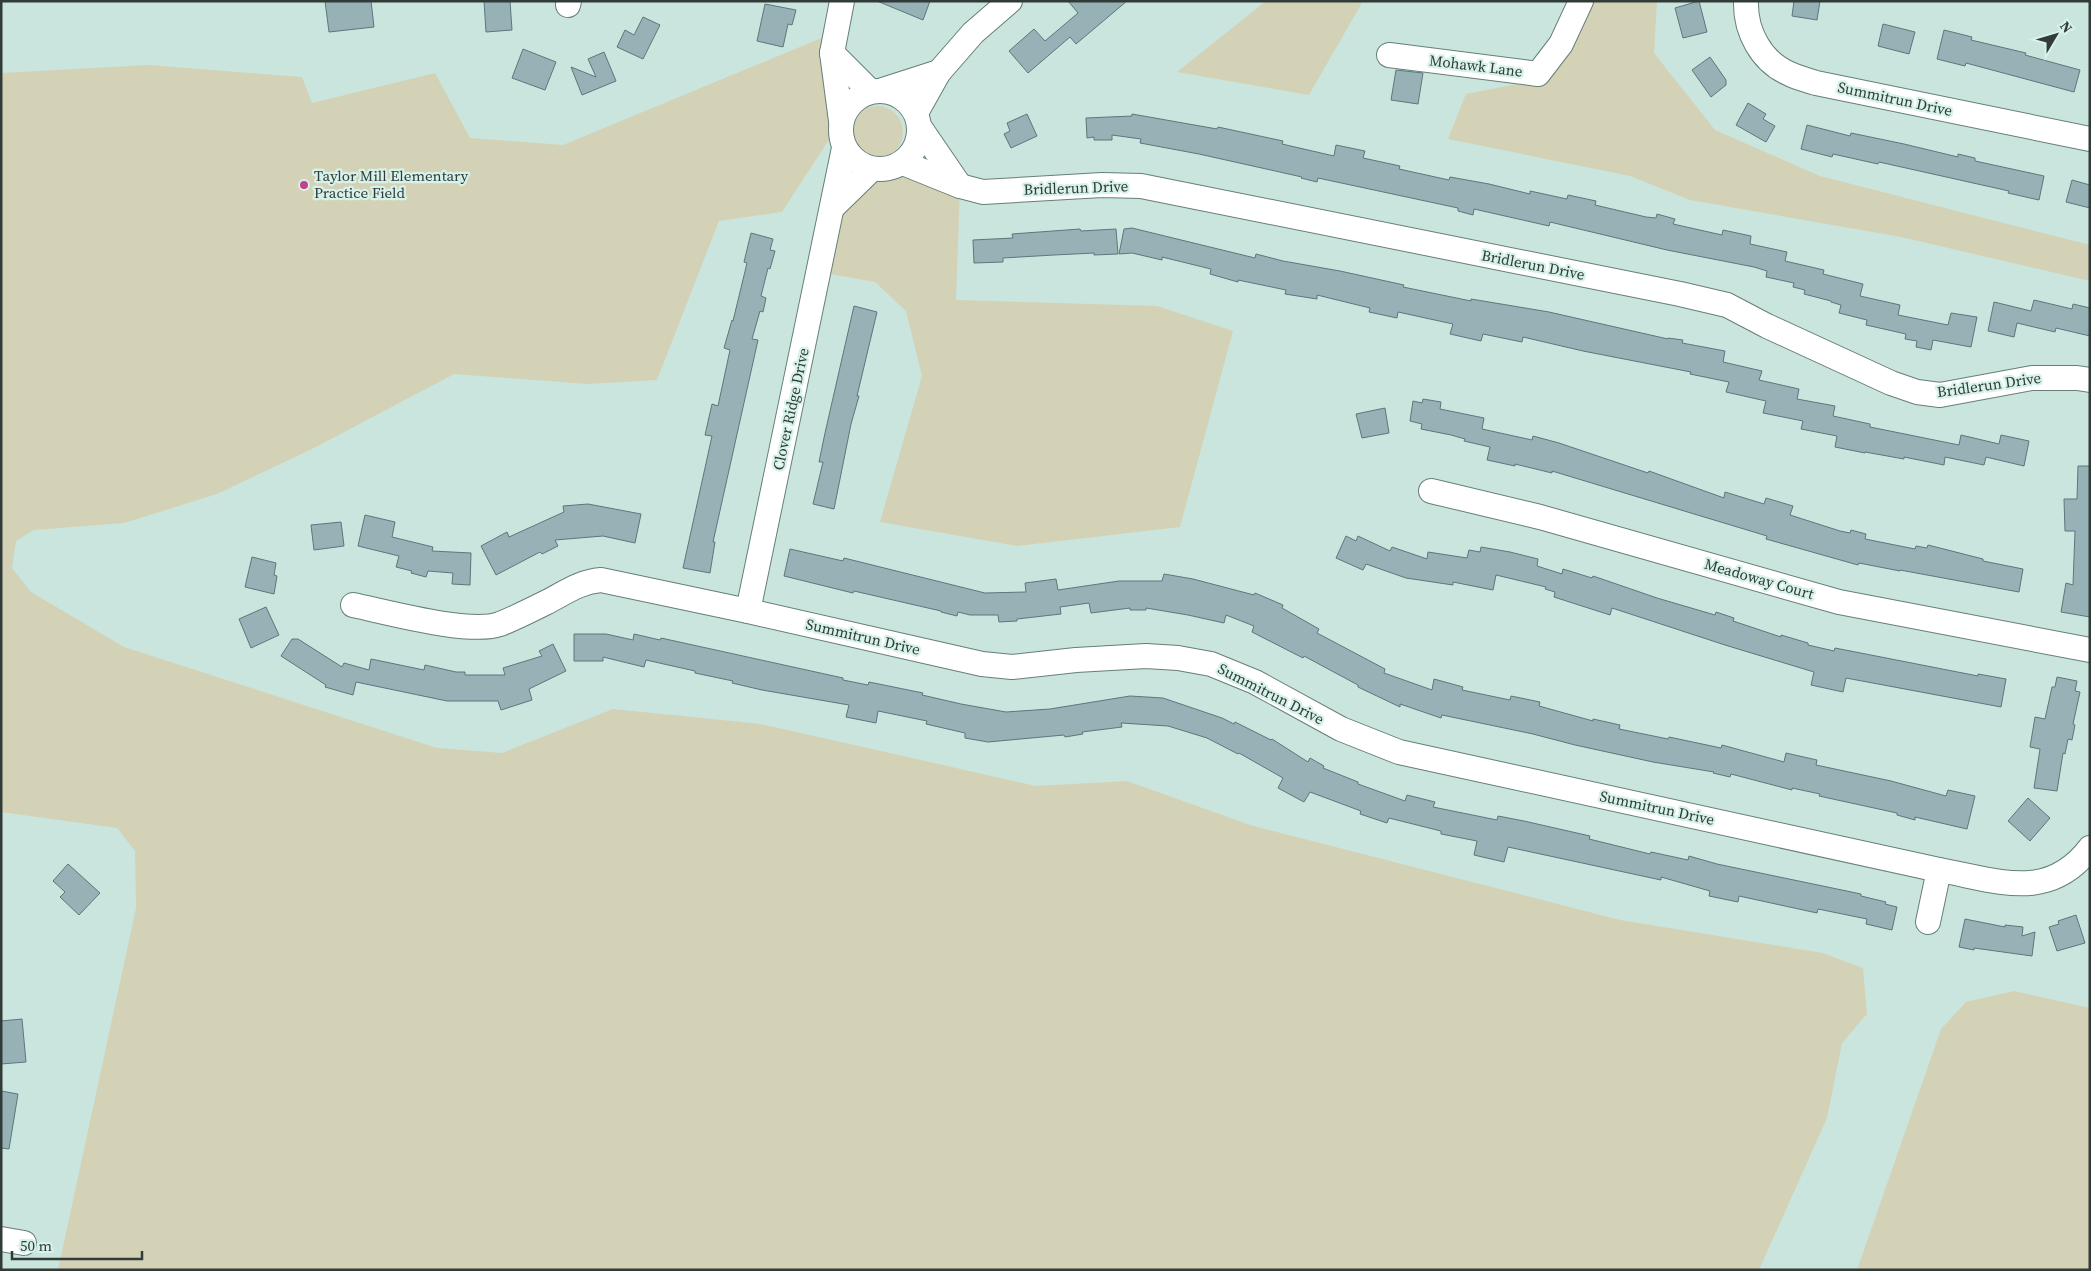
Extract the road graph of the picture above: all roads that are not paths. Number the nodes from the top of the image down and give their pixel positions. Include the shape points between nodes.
1 (842, 1) edge
2 (1010, 1) edge
3 (1581, 1) edge
4 (1746, 1) edge
5 (832, 53) junction
6 (1389, 55) dead end
7 (939, 72) junction
8 (877, 91) junction
9 (918, 120) junction
10 (841, 121) junction
11 (2090, 139) edge
12 (844, 148) junction
13 (903, 163) junction
14 (872, 169) junction
15 (960, 186) junction
16 (833, 206) junction
17 (2090, 380) edge
18 (1432, 491) dead end
19 (353, 605) dead end
20 (748, 611) junction
21 (2090, 650) edge
22 (2090, 848) edge
23 (1939, 870) junction
24 (1928, 922) dead end
25 (1, 1239) edge
26 (24, 1243) dead end

1 - 5 street, Clover Ridge Drive
2 - 7 street via 973,33
3 - 6 street, Mohawk Lane via 1561,44 1538,74
4 - 11 street, Summitrun Drive via 1747,22 1763,55 1788,74 1816,83
5 - 8 street
5 - 10 street, Clover Ridge Drive
7 - 8 street
7 - 9 street
8 - 9 street via 897,94 908,102
8 - 10 street via 856,98 846,108
9 - 13 street via 918,140
9 - 15 street
10 - 12 street, Clover Ridge Drive via 840,135
12 - 14 street via 859,164
12 - 16 street, Clover Ridge Drive
13 - 14 street
13 - 15 street, Bridlerun Drive
14 - 16 street
15 - 17 street, Bridlerun Drive via 983,192 1141,186 1680,294 1727,305 1891,383 1917,392 1940,395 2032,378
16 - 20 street, Clover Ridge Drive
18 - 21 street, Meadoway Court via 1540,517 1840,602
19 - 20 street, Summitrun Drive via 479,628 498,624 570,588 601,580
20 - 23 street, Summitrun Drive via 982,664 1012,667 1146,656 1211,664 1255,682 1341,729 1398,752
22 - 23 street, Summitrun Drive via 2077,864 2038,884 2022,885
23 - 24 street
25 - 26 street

